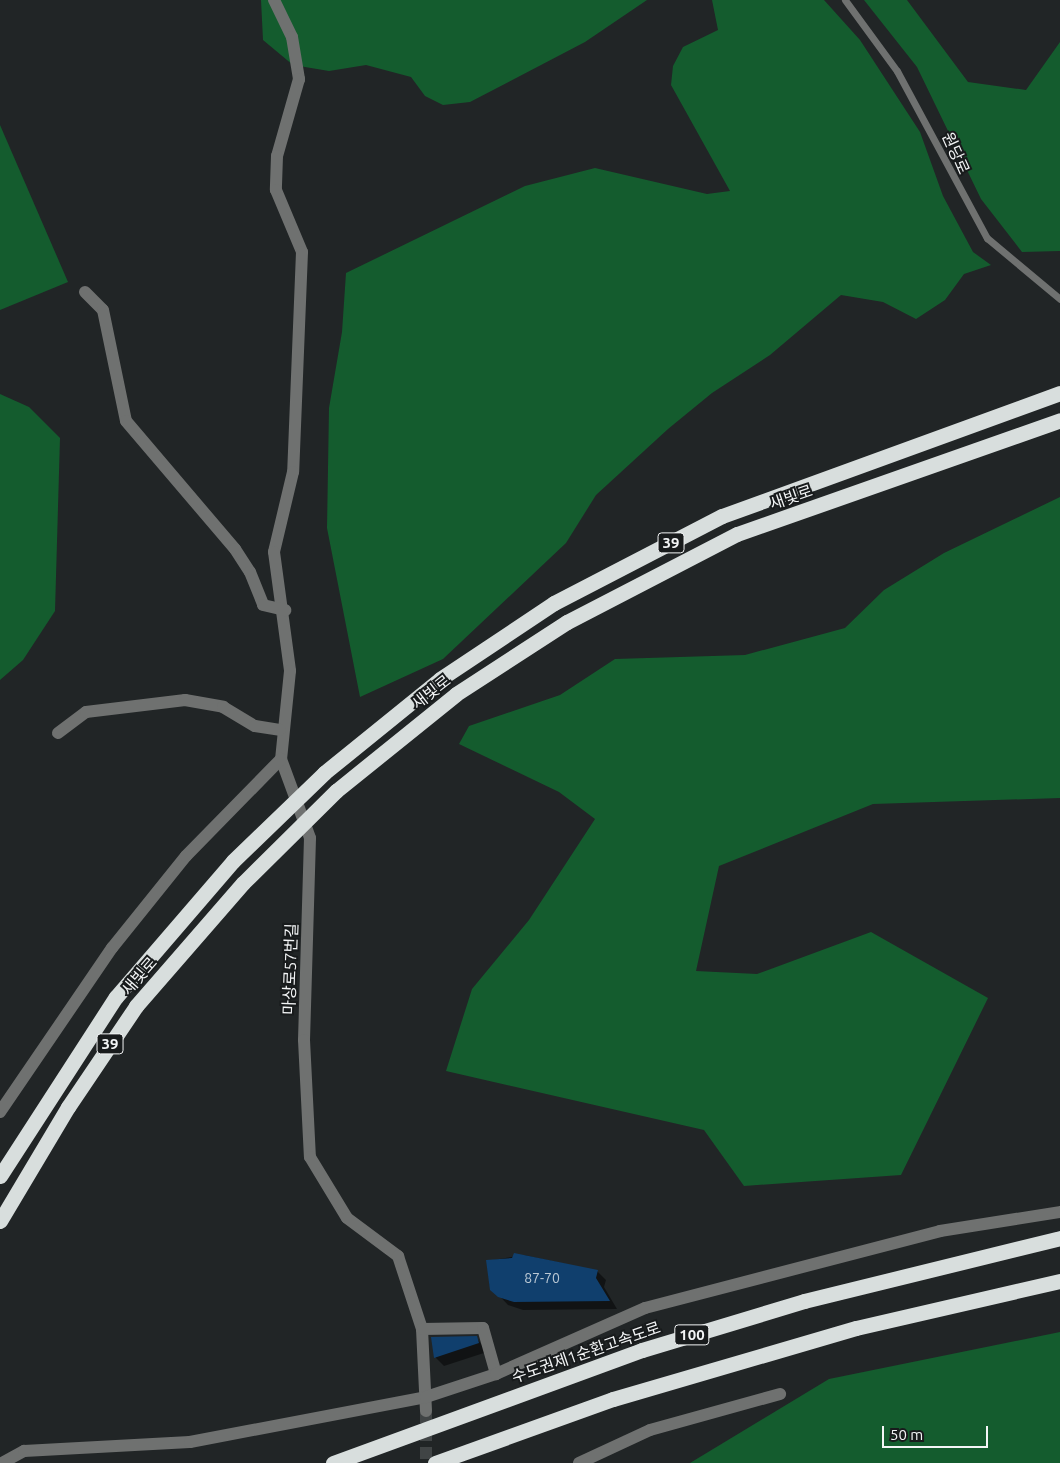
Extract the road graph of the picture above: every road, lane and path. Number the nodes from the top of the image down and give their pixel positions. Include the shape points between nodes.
1 (274, 0) edge
2 (845, 0) edge
3 (84, 292) dead end
4 (1060, 299) edge
5 (1060, 393) edge
6 (1060, 420) edge
7 (285, 610) junction
8 (280, 730) junction
9 (58, 733) dead end
10 (280, 759) junction
11 (0, 1112) edge
12 (0, 1176) edge
13 (1060, 1212) edge
14 (0, 1221) edge
15 (1060, 1238) edge
16 (1060, 1281) edge
17 (422, 1328) junction
18 (496, 1374) junction
19 (780, 1394) dead end
20 (426, 1397) junction
21 (426, 1411) tunnel mouth
22 (2, 1463) edge
23 (333, 1463) edge
24 (435, 1463) edge
25 (579, 1463) edge

1 - 7 street, 마상로57번길 via 292,37 298,79 277,156 276,190 302,252 294,361 293,472 274,552
2 - 4 lane, 원당로 via 897,71 932,132 960,195 987,238
3 - 7 street via 103,310 126,421 235,549 250,572 263,606
5 - 12 highway, 새빛로 / 39, bridge via 722,516 554,604 440,679 324,773 233,861 116,996
6 - 14 highway, 새빛로 / 39, bridge via 737,534 559,627 456,694 336,791 243,883 136,1006 68,1106
7 - 8 street, 마상로57번길 via 290,671
8 - 9 street via 255,726 224,707 185,700 86,712
8 - 10 street, 마상로57번길
10 - 11 street via 186,856 112,948
10 - 17 street, 마상로57번길 via 310,838 304,1040 310,1156 347,1218 398,1256
13 - 18 street via 940,1231 645,1308
15 - 23 highway, 수도권제1순환고속도로 / 100 via 804,1301 642,1350
16 - 24 highway, 100 via 856,1328 613,1399
17 - 18 street via 483,1328
17 - 20 street, 마상로57번길
18 - 20 street
19 - 25 street via 650,1430
20 - 21 street, 마상로57번길
20 - 22 street via 190,1442 24,1451

